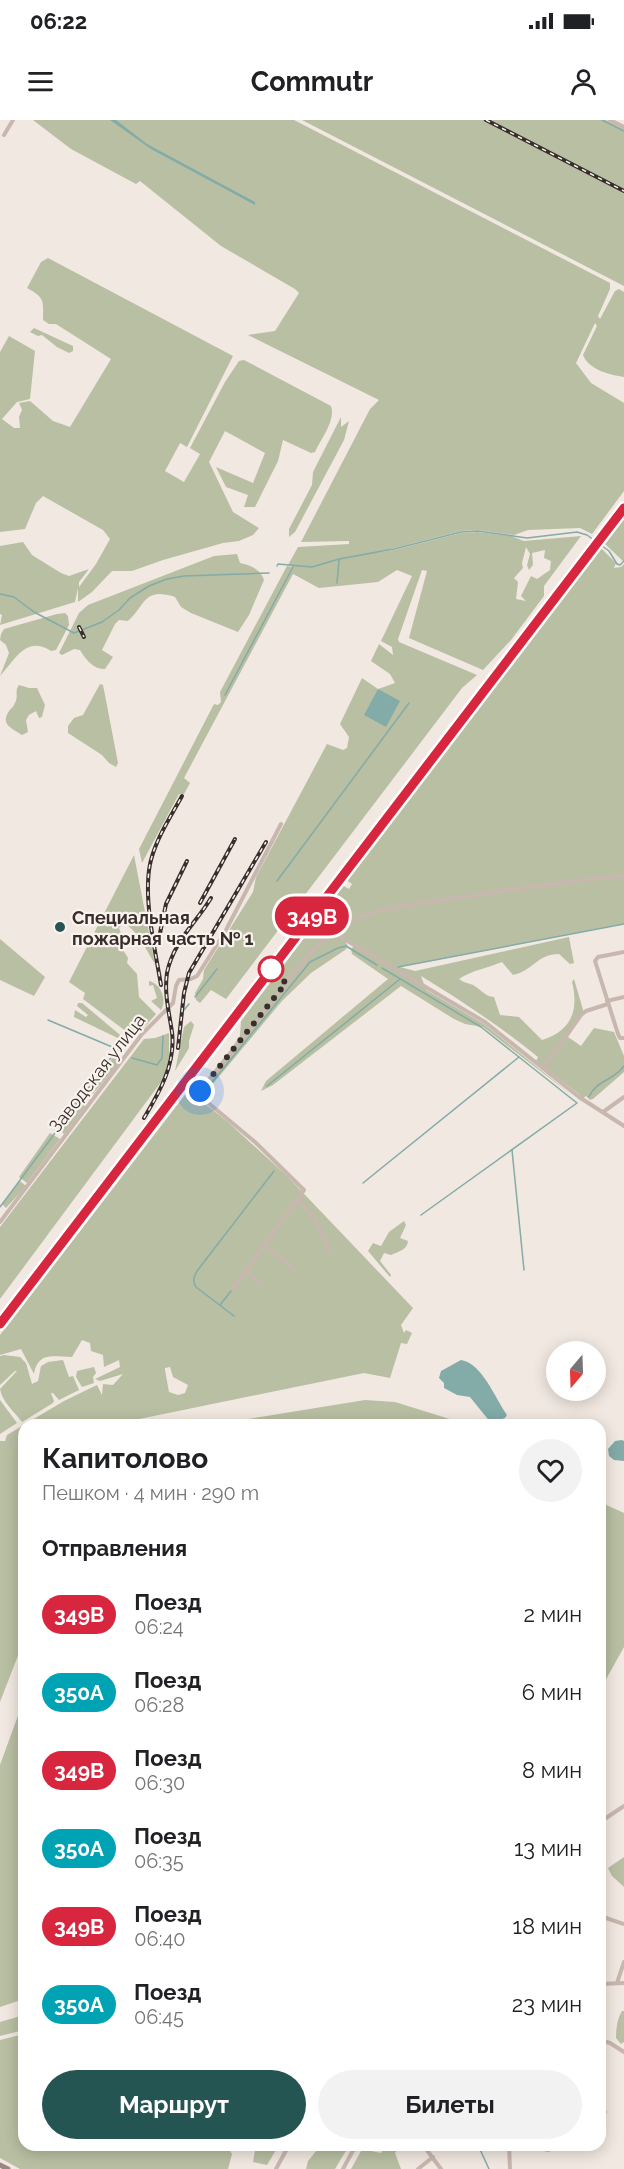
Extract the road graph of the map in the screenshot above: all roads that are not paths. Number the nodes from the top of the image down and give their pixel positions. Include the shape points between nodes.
1 (13, 120) edge
2 (610, 120) edge
3 (624, 127) edge
4 (4, 135) dead end
5 (281, 824) dead end
6 (624, 876) edge
7 (332, 934) junction
8 (624, 952) edge
9 (624, 997) edge
10 (608, 1003) junction
11 (624, 1038) edge
12 (543, 1068) junction
13 (624, 1097) edge
14 (603, 1112) junction
15 (624, 1126) edge
16 (298, 1201) junction
17 (0, 1222) edge
18 (265, 1245) junction
19 (330, 1251) dead end
20 (294, 1270) dead end
21 (246, 1271) junction
22 (261, 1283) dead end
23 (233, 1289) dead end
24 (624, 1806) edge
25 (606, 1818) edge
26 (606, 1918) edge
27 (624, 1924) edge
28 (624, 1962) edge
29 (622, 1971) edge
30 (617, 1983) junction
31 (624, 1983) edge
32 (606, 1984) edge
33 (606, 2042) edge
34 (624, 2052) edge
35 (286, 2151) edge
36 (353, 2151) edge
37 (428, 2151) edge
38 (509, 2151) edge
39 (433, 2157) junction
40 (0, 2164) edge
41 (8, 2169) edge
42 (276, 2169) edge
43 (343, 2169) edge
44 (418, 2169) edge
45 (441, 2169) edge
46 (510, 2169) edge

1 - 4 street
2 - 3 street
5 - 17 street, Заводская улица via 225,932 197,976 177,982 173,1004 142,1034
6 - 7 street via 546,884 392,909 345,924
7 - 12 street via 485,1022
7 - 16 street via 316,946 199,1093 304,1190
8 - 10 street via 596,959
9 - 10 street
10 - 11 street via 618,1034
10 - 12 street via 585,1011
12 - 14 street
13 - 14 street
14 - 15 street
16 - 18 street
16 - 19 street via 314,1217
18 - 20 street
18 - 21 street
21 - 22 street
21 - 23 street
24 - 25 street
26 - 27 street
28 - 29 street
29 - 30 street
30 - 31 street
30 - 32 street
33 - 34 street
35 - 42 street
36 - 43 street
37 - 39 street
38 - 46 street
39 - 44 street
39 - 45 street
40 - 41 main road

